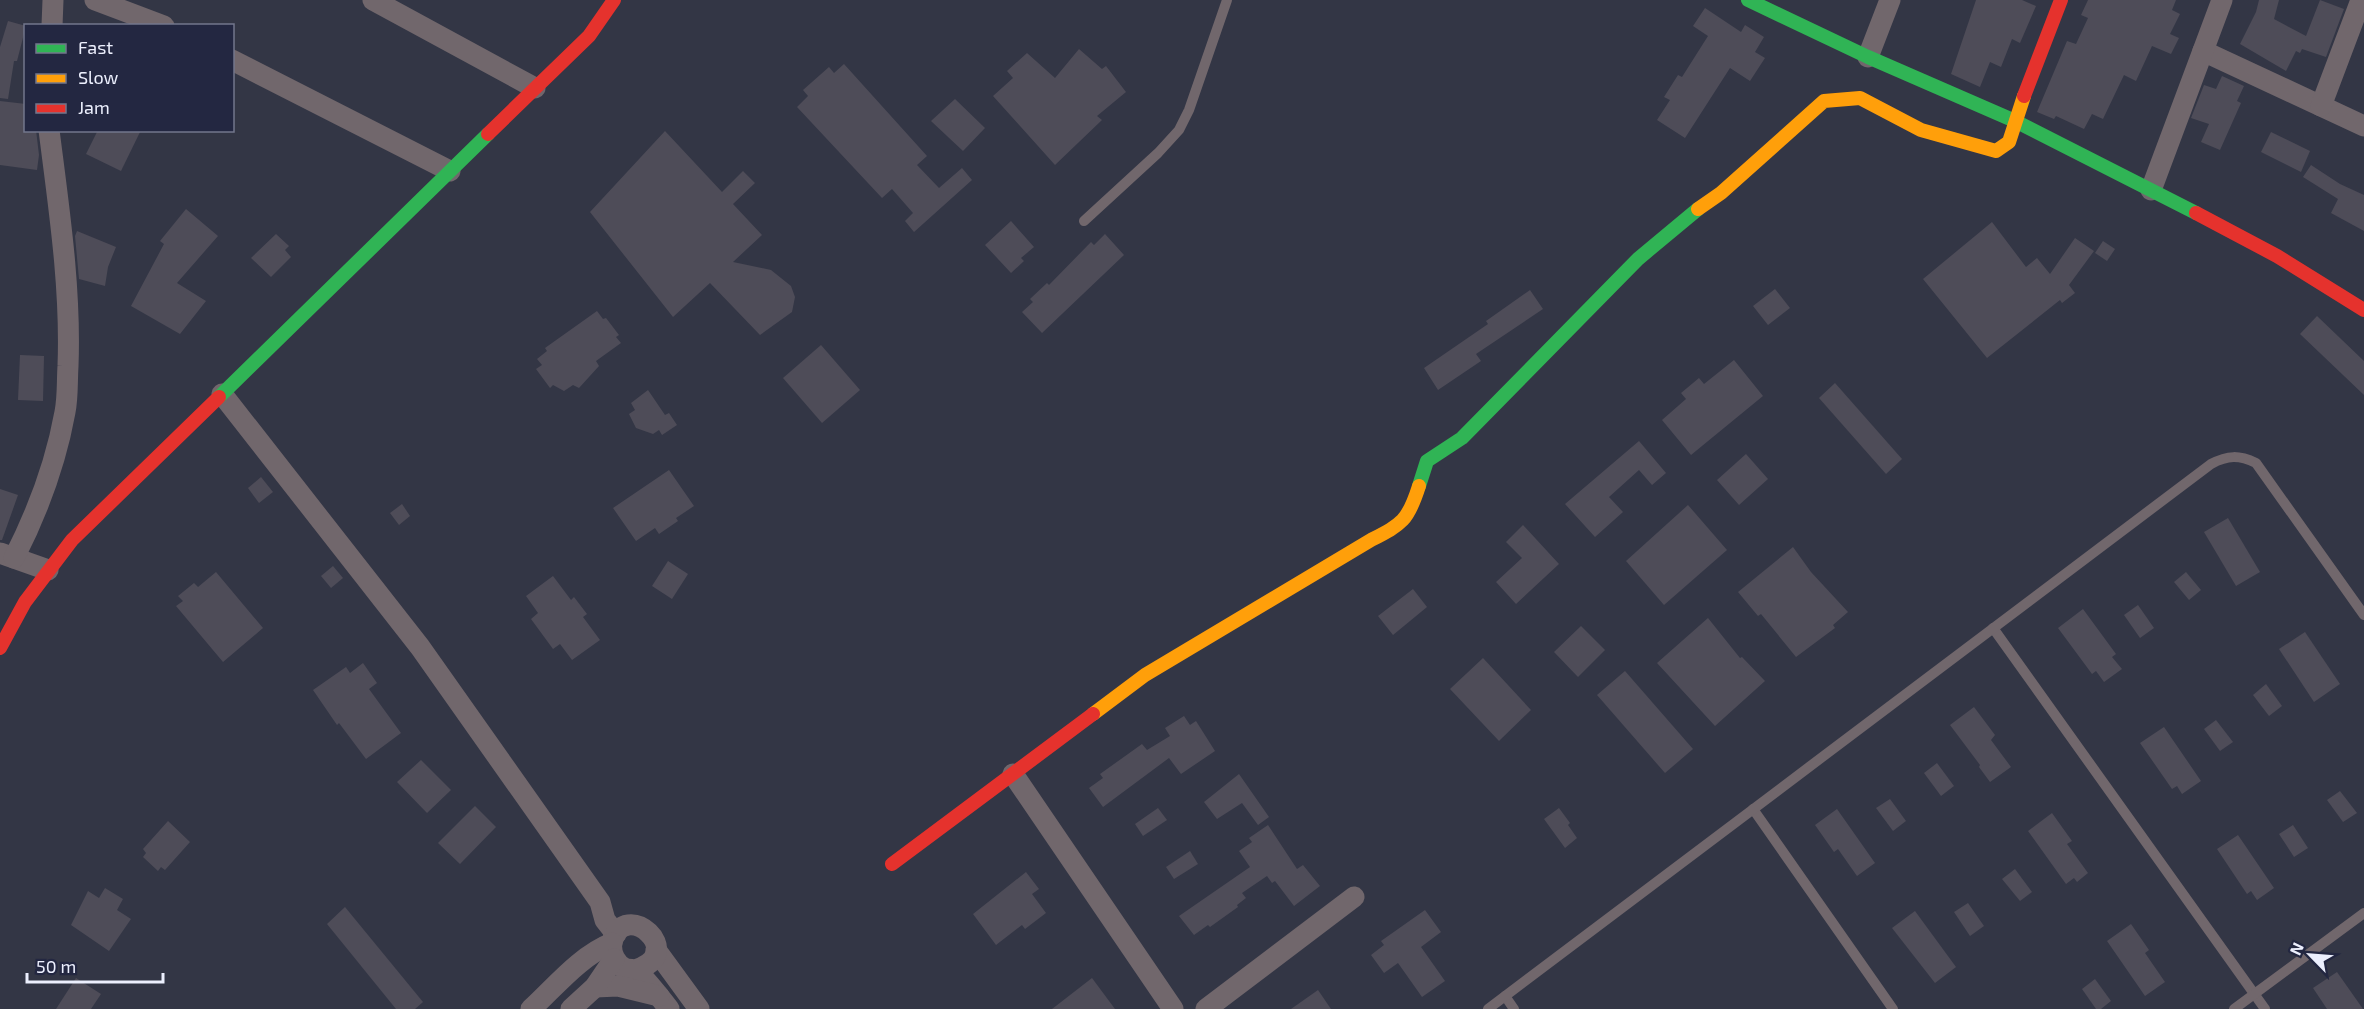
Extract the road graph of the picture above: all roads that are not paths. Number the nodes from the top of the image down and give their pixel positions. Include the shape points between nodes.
1 (53, 0) edge
2 (95, 0) edge
3 (373, 0) edge
4 (1227, 0) edge
5 (1748, 0) edge
6 (1890, 0) edge
7 (2061, 0) edge
8 (2222, 0) edge
9 (2361, 0) edge
10 (610, 1) edge
11 (52, 24) edge
12 (159, 24) edge
13 (2203, 51) junction
14 (1868, 57) junction
15 (234, 61) edge
16 (535, 88) junction
17 (2321, 106) junction
18 (2015, 121) junction
19 (2364, 126) edge
20 (49, 132) edge
21 (450, 171) junction
22 (2151, 190) junction
23 (1083, 221) dead end
24 (2364, 310) edge
25 (222, 394) junction
26 (7, 555) edge
27 (48, 570) junction
28 (2364, 615) edge
29 (1993, 628) junction
30 (0, 648) edge
31 (1013, 774) junction
32 (1753, 809) junction
33 (892, 864) dead end
34 (1354, 897) dead end
35 (2364, 913) edge
36 (619, 940) junction
37 (656, 950) junction
38 (635, 970) junction
39 (595, 987) junction
40 (2254, 994) junction
41 (1505, 996) junction
42 (664, 1002) edge
43 (531, 1009) edge
44 (571, 1009) edge
45 (699, 1009) edge
46 (1173, 1009) edge
47 (1206, 1009) edge
48 (1488, 1009) edge
49 (1514, 1009) edge
50 (1893, 1009) edge
51 (2235, 1009) edge
52 (2265, 1009) edge

1 - 11 street
2 - 12 street
3 - 16 street
4 - 23 lane via 1179,130
5 - 14 street
6 - 14 street
7 - 18 street
8 - 13 street
9 - 17 street
10 - 16 street via 589,36
13 - 17 street
13 - 22 street
14 - 18 street
15 - 21 street
16 - 21 street
17 - 19 street
18 - 22 street
18 - 31 street via 2009,142 1996,151 1921,130 1860,98 1824,101 1721,193 1638,259 1462,438 1427,461 1412,508 1400,525 1145,675
20 - 26 street via 58,186 69,331 66,410 28,530
21 - 25 street
22 - 24 street via 2277,256
25 - 27 street via 72,540
25 - 36 street via 420,647 600,902 619,910
26 - 27 street
27 - 30 street
28 - 29 lane via 2256,463 2234,456 2211,464
29 - 32 lane
29 - 40 lane
31 - 33 street
31 - 46 street
32 - 41 lane
32 - 50 lane
34 - 47 street
35 - 40 lane
36 - 37 street via 648,930
36 - 38 street via 627,969
36 - 39 street
36 - 43 street via 597,949
37 - 38 street via 653,960
37 - 45 street
38 - 42 street
39 - 42 street via 618,986
39 - 44 street
40 - 51 lane
40 - 52 lane
41 - 48 lane
41 - 49 lane

